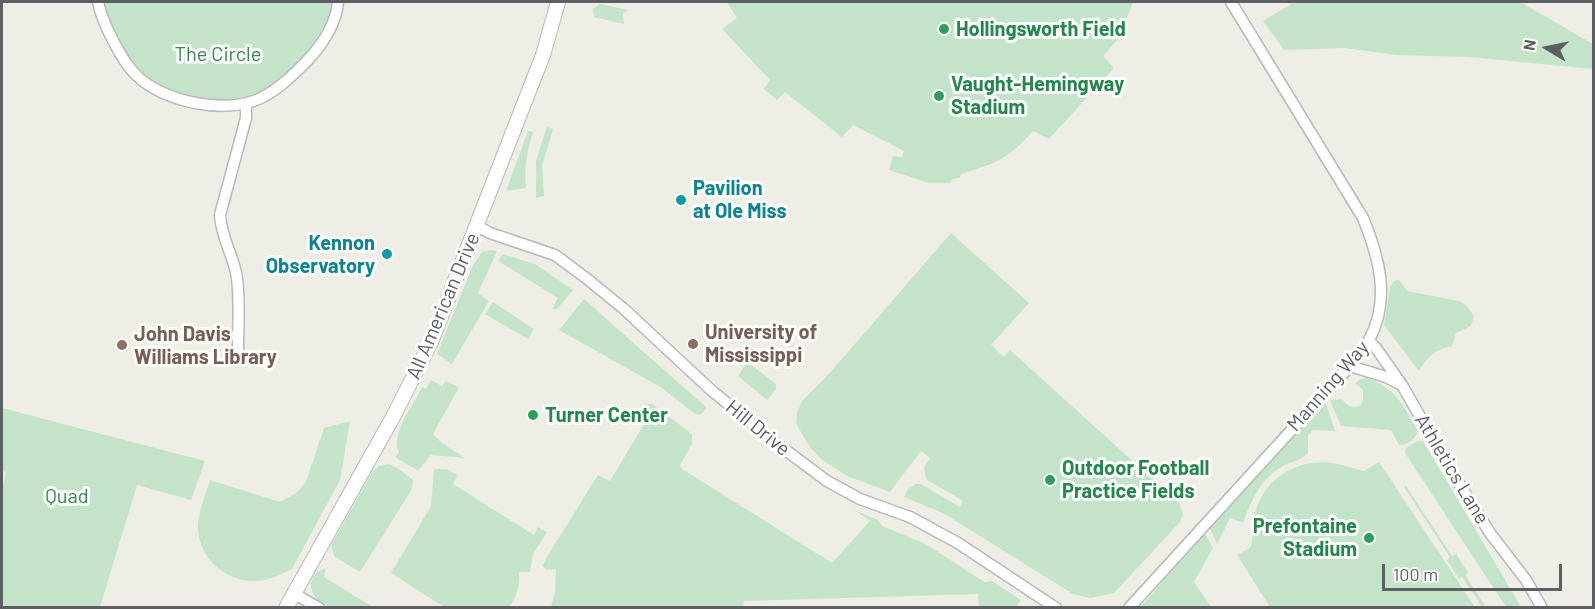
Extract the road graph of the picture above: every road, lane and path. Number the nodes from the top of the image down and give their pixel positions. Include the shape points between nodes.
1 (98, 2) edge
2 (338, 2) edge
3 (558, 2) edge
4 (1231, 2) edge
5 (246, 103) junction
6 (477, 226) junction
7 (1369, 341) junction
8 (238, 349) dead end
9 (1350, 366) junction
10 (1402, 385) junction
11 (293, 593) junction
12 (286, 608) edge
13 (319, 608) edge
14 (1056, 608) edge
15 (1129, 608) edge
16 (1542, 608) edge

1 - 5 street via 124,60 148,84 175,98 208,106
2 - 5 street via 337,18 316,50 288,80
3 - 6 street, All American Drive via 543,55
4 - 7 street, Manning Way via 1363,218 1380,271 1381,298
5 - 8 street via 246,118 220,215 237,278
6 - 11 street, All American Drive via 431,342
6 - 14 street, Hill Drive via 555,255 624,309 711,390 827,481 958,543
7 - 9 street, Manning Way
7 - 10 street, Athletics Lane
9 - 10 street
9 - 15 street, Manning Way
10 - 16 street, Athletics Lane via 1490,533
11 - 12 street, All American Drive
11 - 13 street

